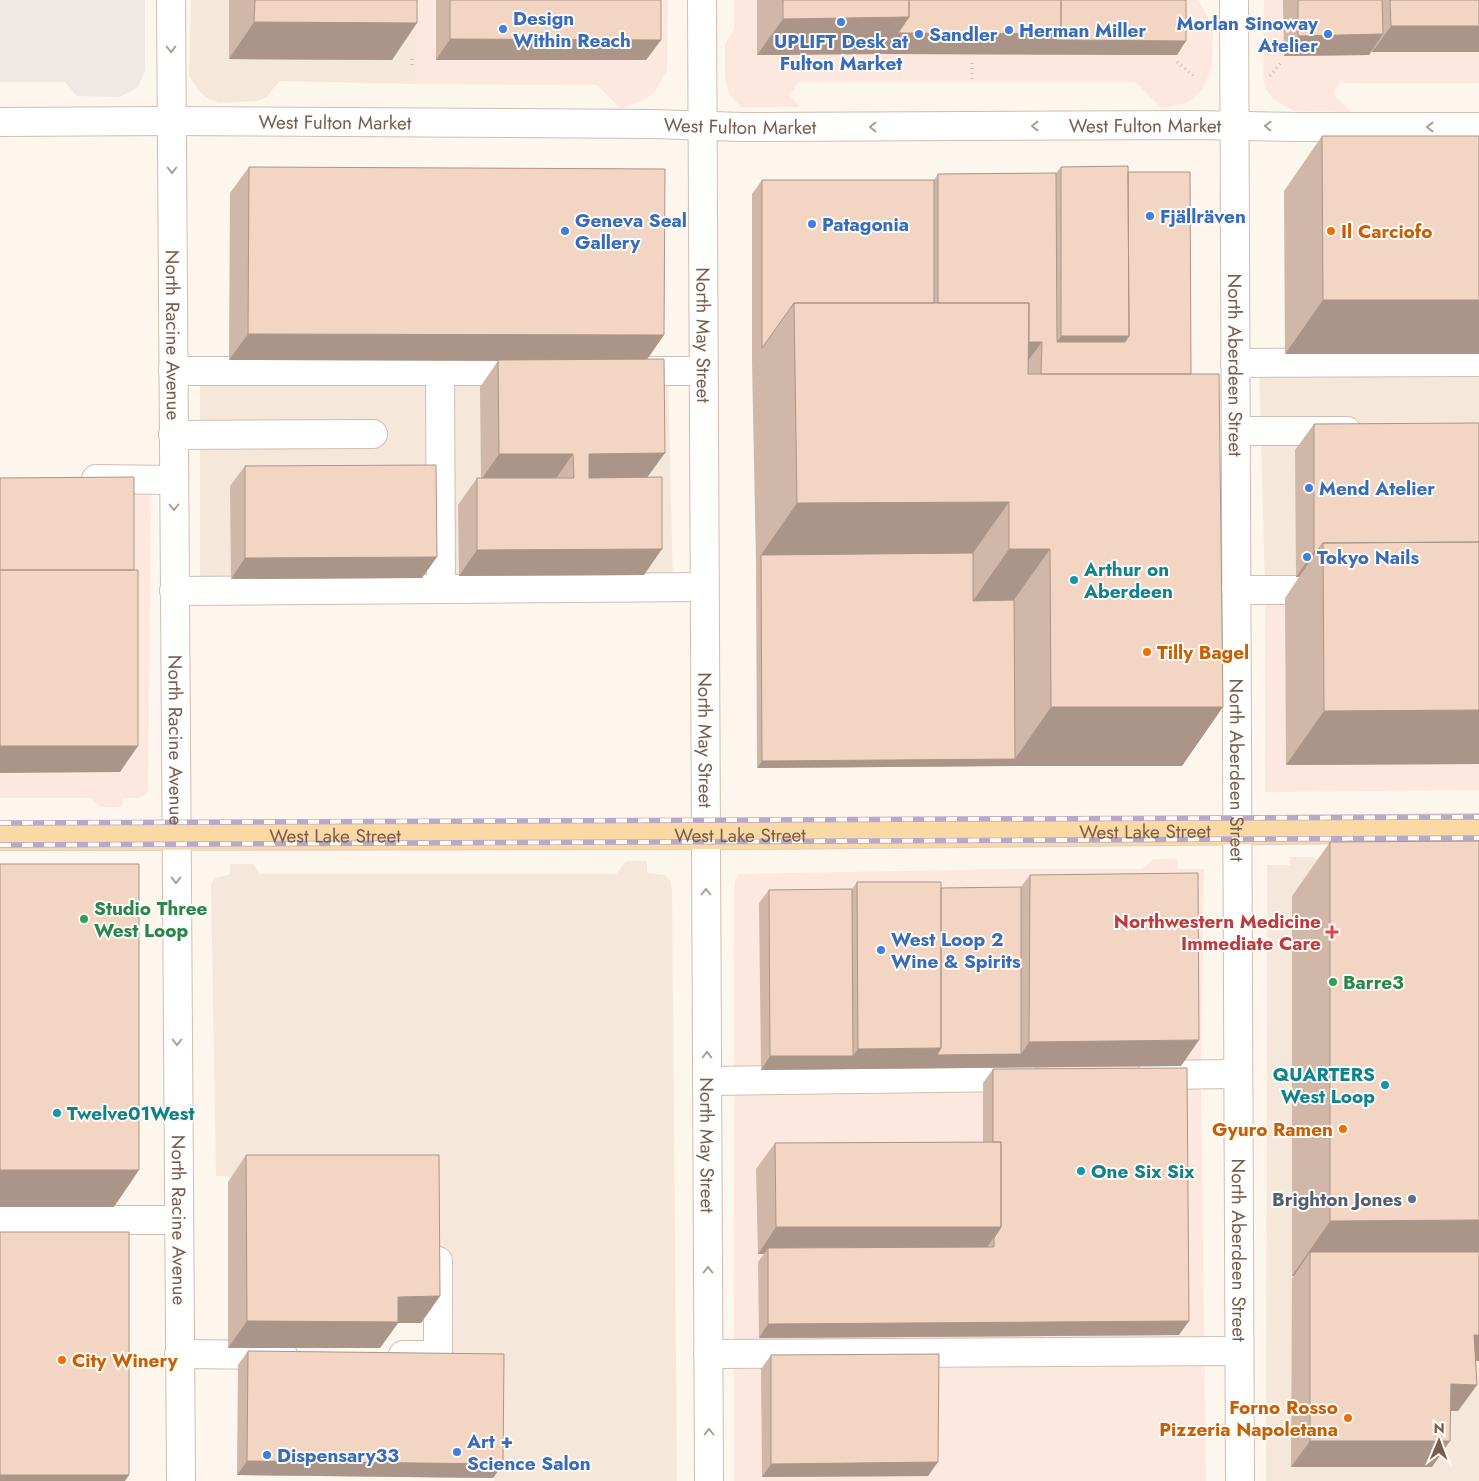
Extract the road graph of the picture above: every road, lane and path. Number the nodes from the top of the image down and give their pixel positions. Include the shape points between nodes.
1 (171, 0) edge
2 (702, 0) edge
3 (1234, 0) edge
4 (412, 60) edge
5 (1282, 61) dead end
6 (1177, 62) dead end
7 (972, 63) dead end
8 (412, 65) edge
9 (1270, 76) dead end
10 (1194, 77) dead end
11 (972, 83) dead end
12 (172, 121) junction
13 (0, 122) edge
14 (702, 126) junction
15 (1235, 126) junction
16 (1479, 127) edge
17 (1479, 362) edge
18 (1236, 363) junction
19 (440, 371) junction
20 (555, 371) edge
21 (603, 371) edge
22 (703, 371) junction
23 (173, 372) junction
24 (1371, 430) edge
25 (1236, 431) junction
26 (373, 434) dead end
27 (173, 435) junction
28 (69, 479) edge
29 (173, 480) junction
30 (704, 587) junction
31 (441, 589) junction
32 (1236, 590) junction
33 (1350, 590) edge
34 (174, 591) junction
35 (1479, 828) edge
36 (1237, 830) junction
37 (706, 834) junction
38 (0, 836) edge
39 (176, 837) junction
40 (1238, 1074) junction
41 (1128, 1075) edge
42 (1050, 1076) edge
43 (707, 1081) junction
44 (0, 1220) edge
45 (178, 1220) junction
46 (438, 1236) edge
47 (1239, 1351) junction
48 (179, 1354) junction
49 (708, 1354) junction
50 (303, 1355) edge
51 (380, 1355) edge
52 (181, 1481) edge
53 (709, 1481) edge
54 (1240, 1481) edge

1 -> 12 street, North Racine Avenue
2 - 14 street, North May Street
3 - 15 street, North Aberdeen Street
4 - 8 path
5 - 9 path
6 - 10 path
7 - 11 path
12 - 13 street, West Fulton Market
12 - 14 street, West Fulton Market
12 -> 23 street, North Racine Avenue
15 -> 14 street, West Fulton Market
14 - 22 street, North May Street
16 -> 15 street, West Fulton Market
15 - 18 street, North Aberdeen Street
17 - 18 street
18 - 25 street, North Aberdeen Street
19 - 20 street
19 - 23 street
19 - 31 street
21 - 22 street
22 - 30 street, North May Street
23 - 27 street, North Racine Avenue
24 - 25 street
25 - 32 street, North Aberdeen Street
26 - 27 street
27 - 29 street, North Racine Avenue
28 - 29 street
29 -> 34 street, North Racine Avenue
30 - 31 street
30 - 37 street, North May Street
31 - 34 street
32 - 33 street
32 - 36 street, North Aberdeen Street
34 - 39 street, North Racine Avenue
35 - 36 main road, West Lake Street
36 - 37 main road, West Lake Street
36 - 40 street, North Aberdeen Street
37 - 39 main road, West Lake Street
43 -> 37 street, North May Street
38 - 39 main road, West Lake Street
39 -> 45 street, North Racine Avenue
40 - 41 street
40 - 47 street, North Aberdeen Street
42 - 43 street
49 -> 43 street, North May Street
44 - 45 street
45 - 48 street, North Racine Avenue
46 - 51 street via 438,1355
47 - 49 street
47 - 54 street, North Aberdeen Street
48 - 50 street
48 - 52 street, North Racine Avenue
53 -> 49 street, North May Street

